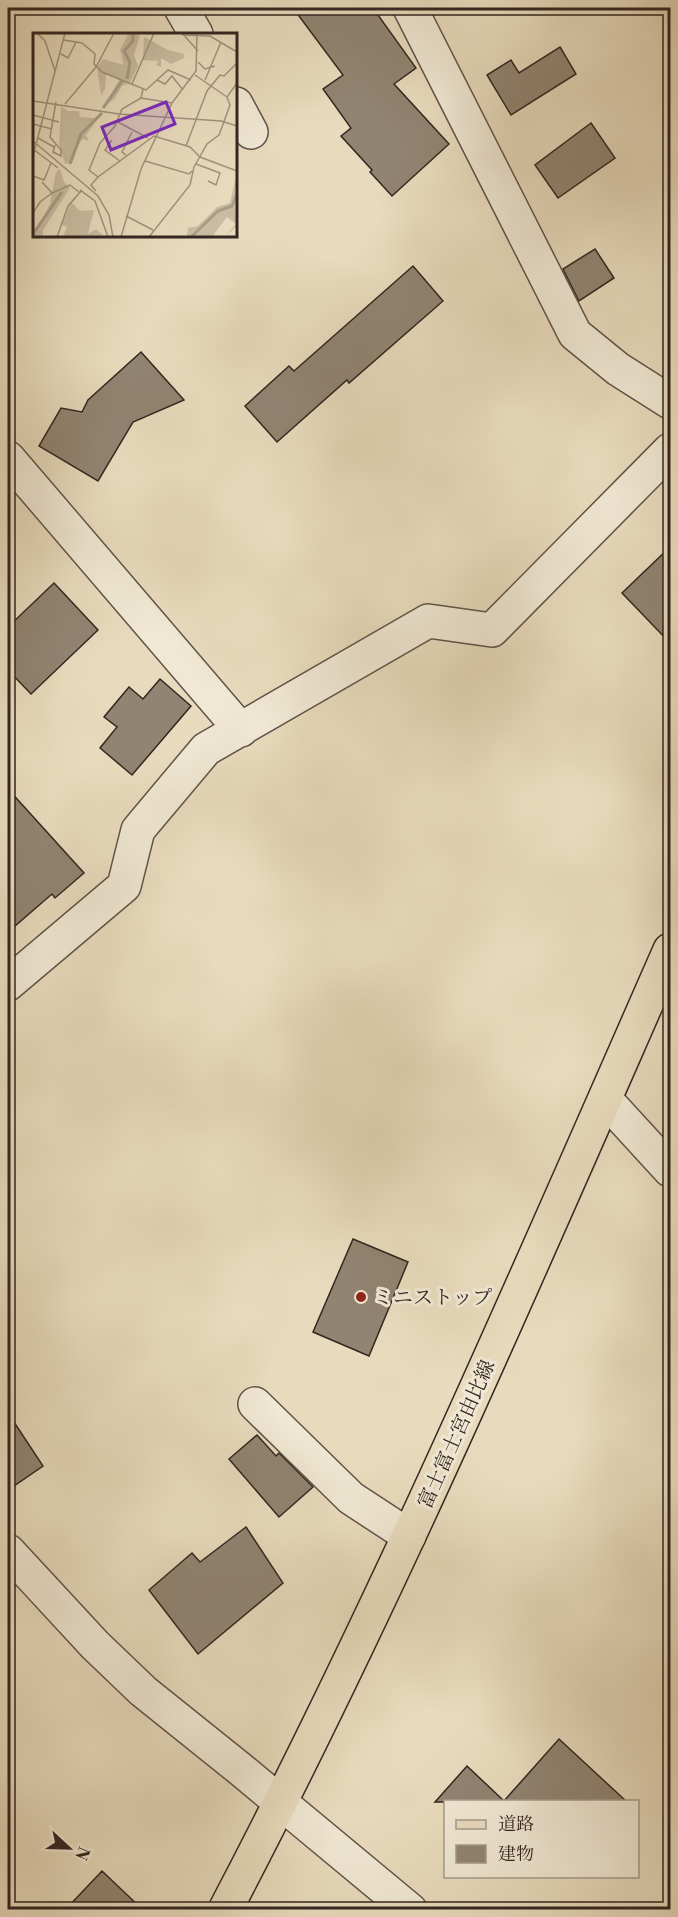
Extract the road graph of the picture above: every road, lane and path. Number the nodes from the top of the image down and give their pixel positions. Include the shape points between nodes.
1 (181, 8) edge
2 (410, 8) edge
3 (195, 33) edge
4 (237, 106) edge
5 (251, 132) dead end
6 (670, 402) edge
7 (670, 450) edge
8 (8, 458) edge
9 (241, 730) junction
10 (670, 950) edge
11 (8, 984) edge
12 (605, 1099) junction
13 (670, 1170) edge
14 (255, 1404) dead end
15 (409, 1536) junction
16 (8, 1551) edge
17 (281, 1804) junction
18 (225, 1910) edge
19 (410, 1910) edge

1 - 3 street
2 - 6 street via 575,334 618,369
4 - 5 street
7 - 9 street via 492,630 428,621
8 - 9 street
9 - 11 street via 206,749 138,830 124,886
10 - 12 main road, 富士富士宮由比線
12 - 13 street
12 - 15 main road, 富士富士宮由比線
14 - 15 street via 351,1498
15 - 17 main road, 富士富士宮由比線
16 - 17 street via 143,1691
17 - 18 main road, 富士富士宮由比線
17 - 19 street

